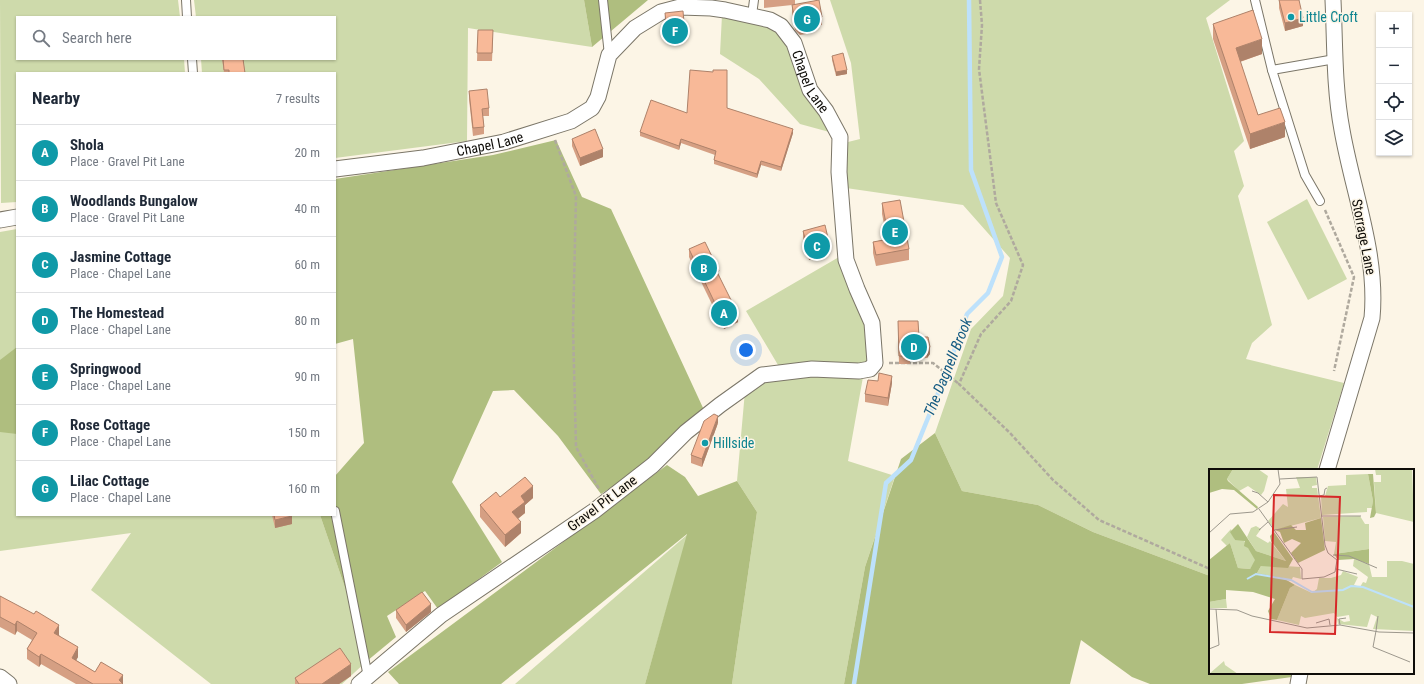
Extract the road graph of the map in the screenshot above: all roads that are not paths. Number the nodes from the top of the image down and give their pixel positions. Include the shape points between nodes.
1 (186, 0) edge
2 (603, 0) edge
3 (754, 0) edge
4 (1255, 0) edge
5 (1333, 0) edge
6 (752, 15) junction
7 (187, 16) edge
8 (609, 55) junction
9 (1335, 59) junction
10 (192, 60) edge
11 (1272, 70) junction
12 (193, 72) edge
13 (336, 169) edge
14 (1320, 201) road end
15 (16, 217) edge
16 (0, 220) edge
17 (859, 371) joint
18 (1327, 469) edge
19 (336, 516) edge
20 (1300, 674) edge
21 (0, 677) edge
22 (363, 680) edge
23 (9, 684) edge
24 (1298, 684) edge

1 - 7 lane
2 - 8 lane
3 - 6 lane
4 - 11 lane
5 - 9 street, Storrage Lane
6 - 8 street, Chapel Lane via 711,8 671,9 661,12 635,28
6 - 17 street, Chapel Lane via 781,26 794,43 810,90 826,111 840,137 839,172 846,260 872,323 875,362 870,369
8 - 13 street, Chapel Lane via 598,97 592,108 571,121 504,142 423,158
9 - 11 lane
9 - 18 street, Storrage Lane via 1341,130 1366,235 1374,294 1370,325
10 - 12 lane
11 - 14 lane via 1305,175
15 - 16 street
17 - 22 street, Gravel Pit Lane via 812,369 762,375 720,404 686,432 653,465 606,501 441,615
19 - 22 lane
20 - 24 street
21 - 23 street

